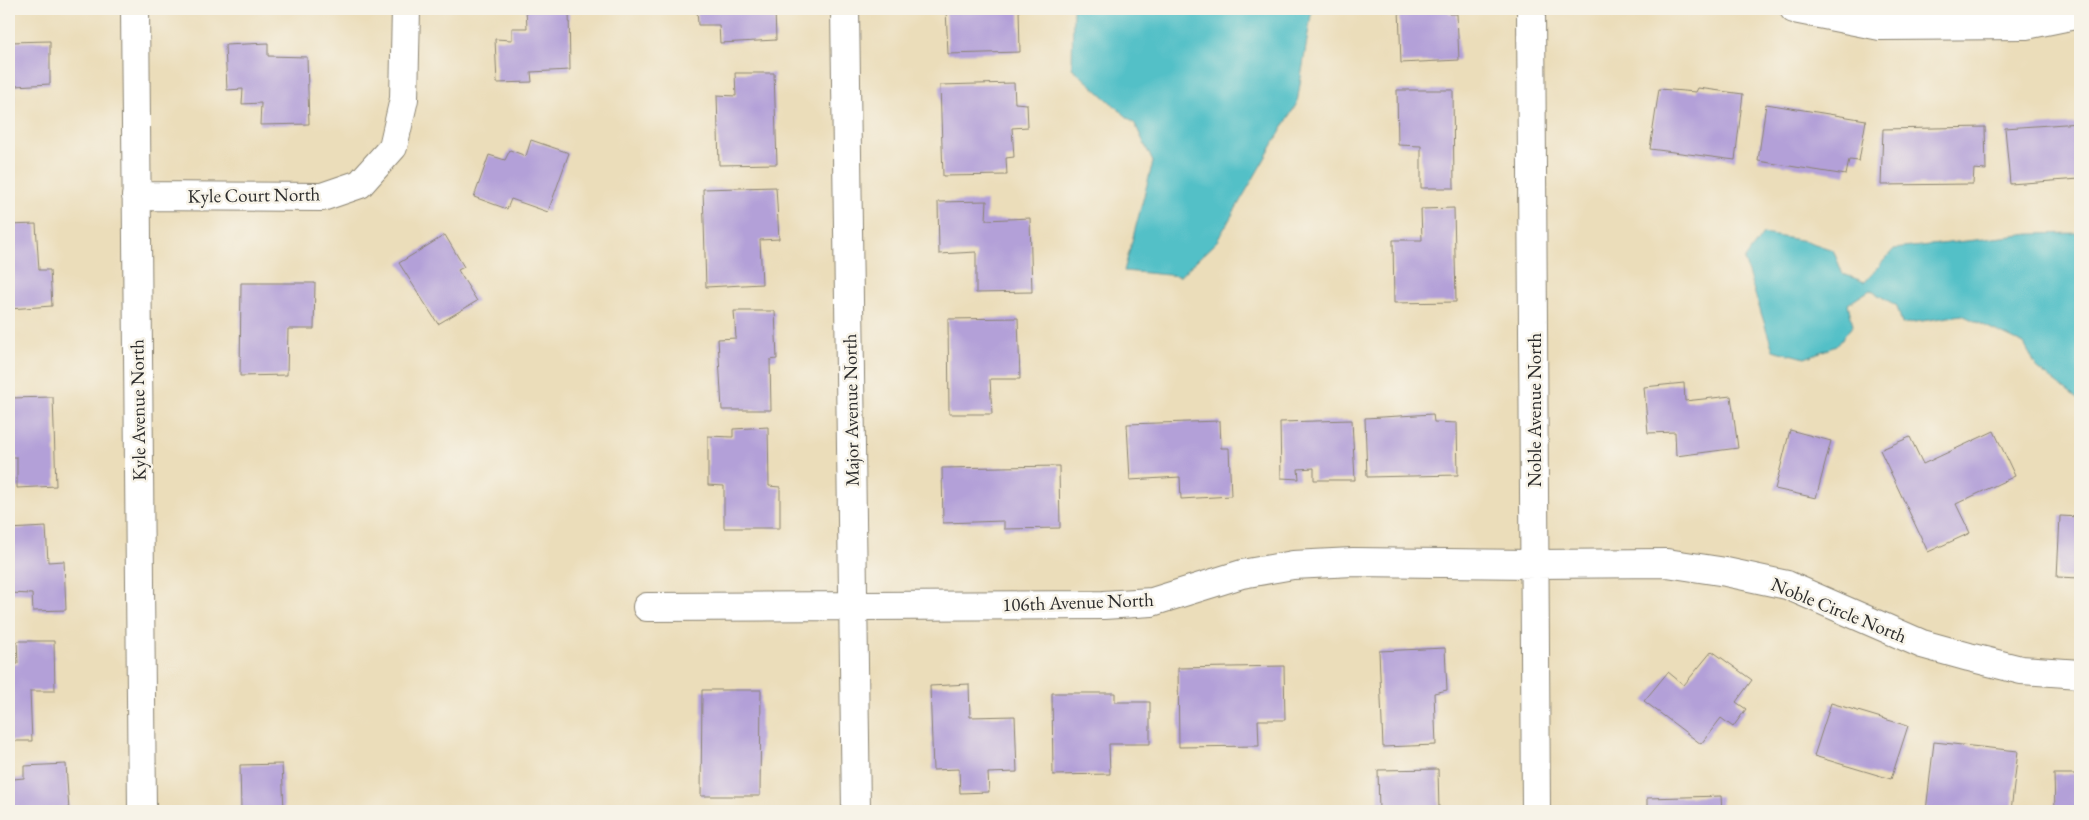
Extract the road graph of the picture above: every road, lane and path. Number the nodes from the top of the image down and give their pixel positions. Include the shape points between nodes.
1 (135, 9) edge
2 (406, 9) edge
3 (845, 9) edge
4 (1531, 9) edge
5 (1794, 9) edge
6 (2080, 14) edge
7 (136, 196) junction
8 (1535, 564) junction
9 (854, 605) junction
10 (647, 607) dead end
11 (2080, 674) edge
12 (142, 811) edge
13 (856, 811) edge
14 (1536, 811) edge

1 - 7 street, Kyle Avenue North
2 - 7 street, Kyle Court North via 404,99 393,147 360,184 322,197
3 - 9 street, Major Avenue North
4 - 8 street, Noble Avenue North
5 - 6 street via 1880,26 2026,25
7 - 12 street, Kyle Avenue North
8 - 9 street, 106th Avenue North via 1353,562 1293,565 1242,574 1152,602 1103,605
8 - 11 street, Noble Circle North via 1667,563 1726,572 1787,585 1922,644 2021,670
8 - 14 street, Noble Avenue North
9 - 10 street, 106th Avenue North
9 - 13 street, Major Avenue North

